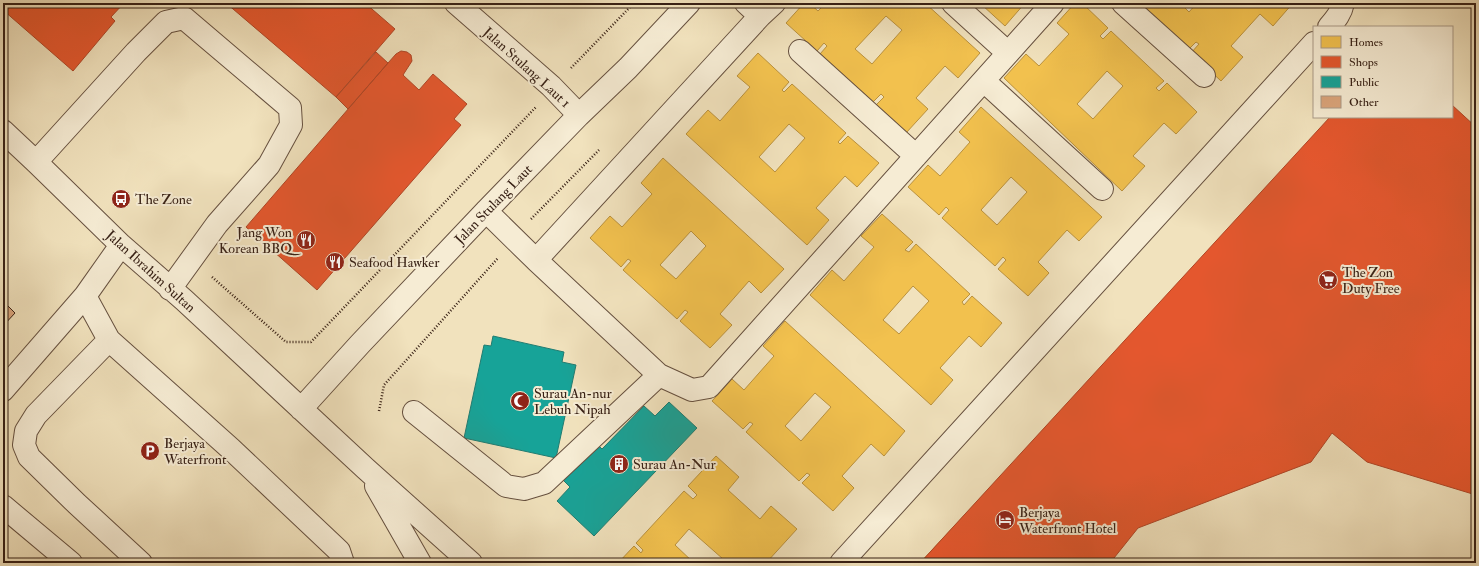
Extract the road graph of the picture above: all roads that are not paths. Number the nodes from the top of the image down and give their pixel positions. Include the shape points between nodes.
1 (456, 3) edge
2 (689, 3) edge
3 (953, 3) edge
4 (1053, 3) edge
5 (1123, 3) edge
6 (1342, 3) edge
7 (760, 7) edge
8 (1330, 26) edge
9 (1313, 44) edge
10 (800, 51) dead end
11 (1008, 53) junction
12 (1204, 76) dead end
13 (984, 81) junction
14 (579, 115) junction
15 (3, 131) edge
16 (916, 156) junction
17 (36, 162) junction
18 (1102, 189) dead end
19 (486, 211) junction
20 (121, 245) junction
21 (536, 260) junction
22 (170, 289) junction
23 (85, 296) junction
24 (109, 340) junction
25 (660, 375) junction
26 (3, 390) edge
27 (301, 409) junction
28 (414, 412) dead end
29 (366, 469) junction
30 (3, 506) edge
31 (71, 563) edge
32 (141, 563) edge
33 (343, 563) edge
34 (420, 563) edge
35 (471, 563) edge
36 (841, 563) edge

1 - 14 street, Jalan Stulang Laut 1 via 551,86
2 - 14 street, Jalan Stulang Laut via 628,68
3 - 11 street
4 - 11 street
5 - 12 street
6 - 8 street via 1341,11
7 - 21 street
9 - 36 street
10 - 16 street
11 - 13 street
13 - 16 street
13 - 18 street
14 - 19 street, Jalan Stulang Laut
15 - 17 street, Jalan Ibrahim Sultan
16 - 25 street via 709,387 692,390
17 - 20 street, Jalan Ibrahim Sultan
17 - 22 street via 166,22 184,18 290,108 291,125 268,165 217,224
19 - 21 street
19 - 27 street, Jalan Stulang Laut
20 - 22 street, Jalan Ibrahim Sultan
20 - 23 street
21 - 25 street
22 - 27 street, Jalan Ibrahim Sultan
23 - 24 street
23 - 26 street
24 - 32 street via 36,415 26,431 24,445 29,457
24 - 33 street via 203,423 339,551
25 - 28 street via 544,483 524,488 506,486
27 - 29 street, Jalan Ibrahim Sultan
29 - 34 street
29 - 35 street, Jalan Ibrahim Sultan
30 - 31 street

